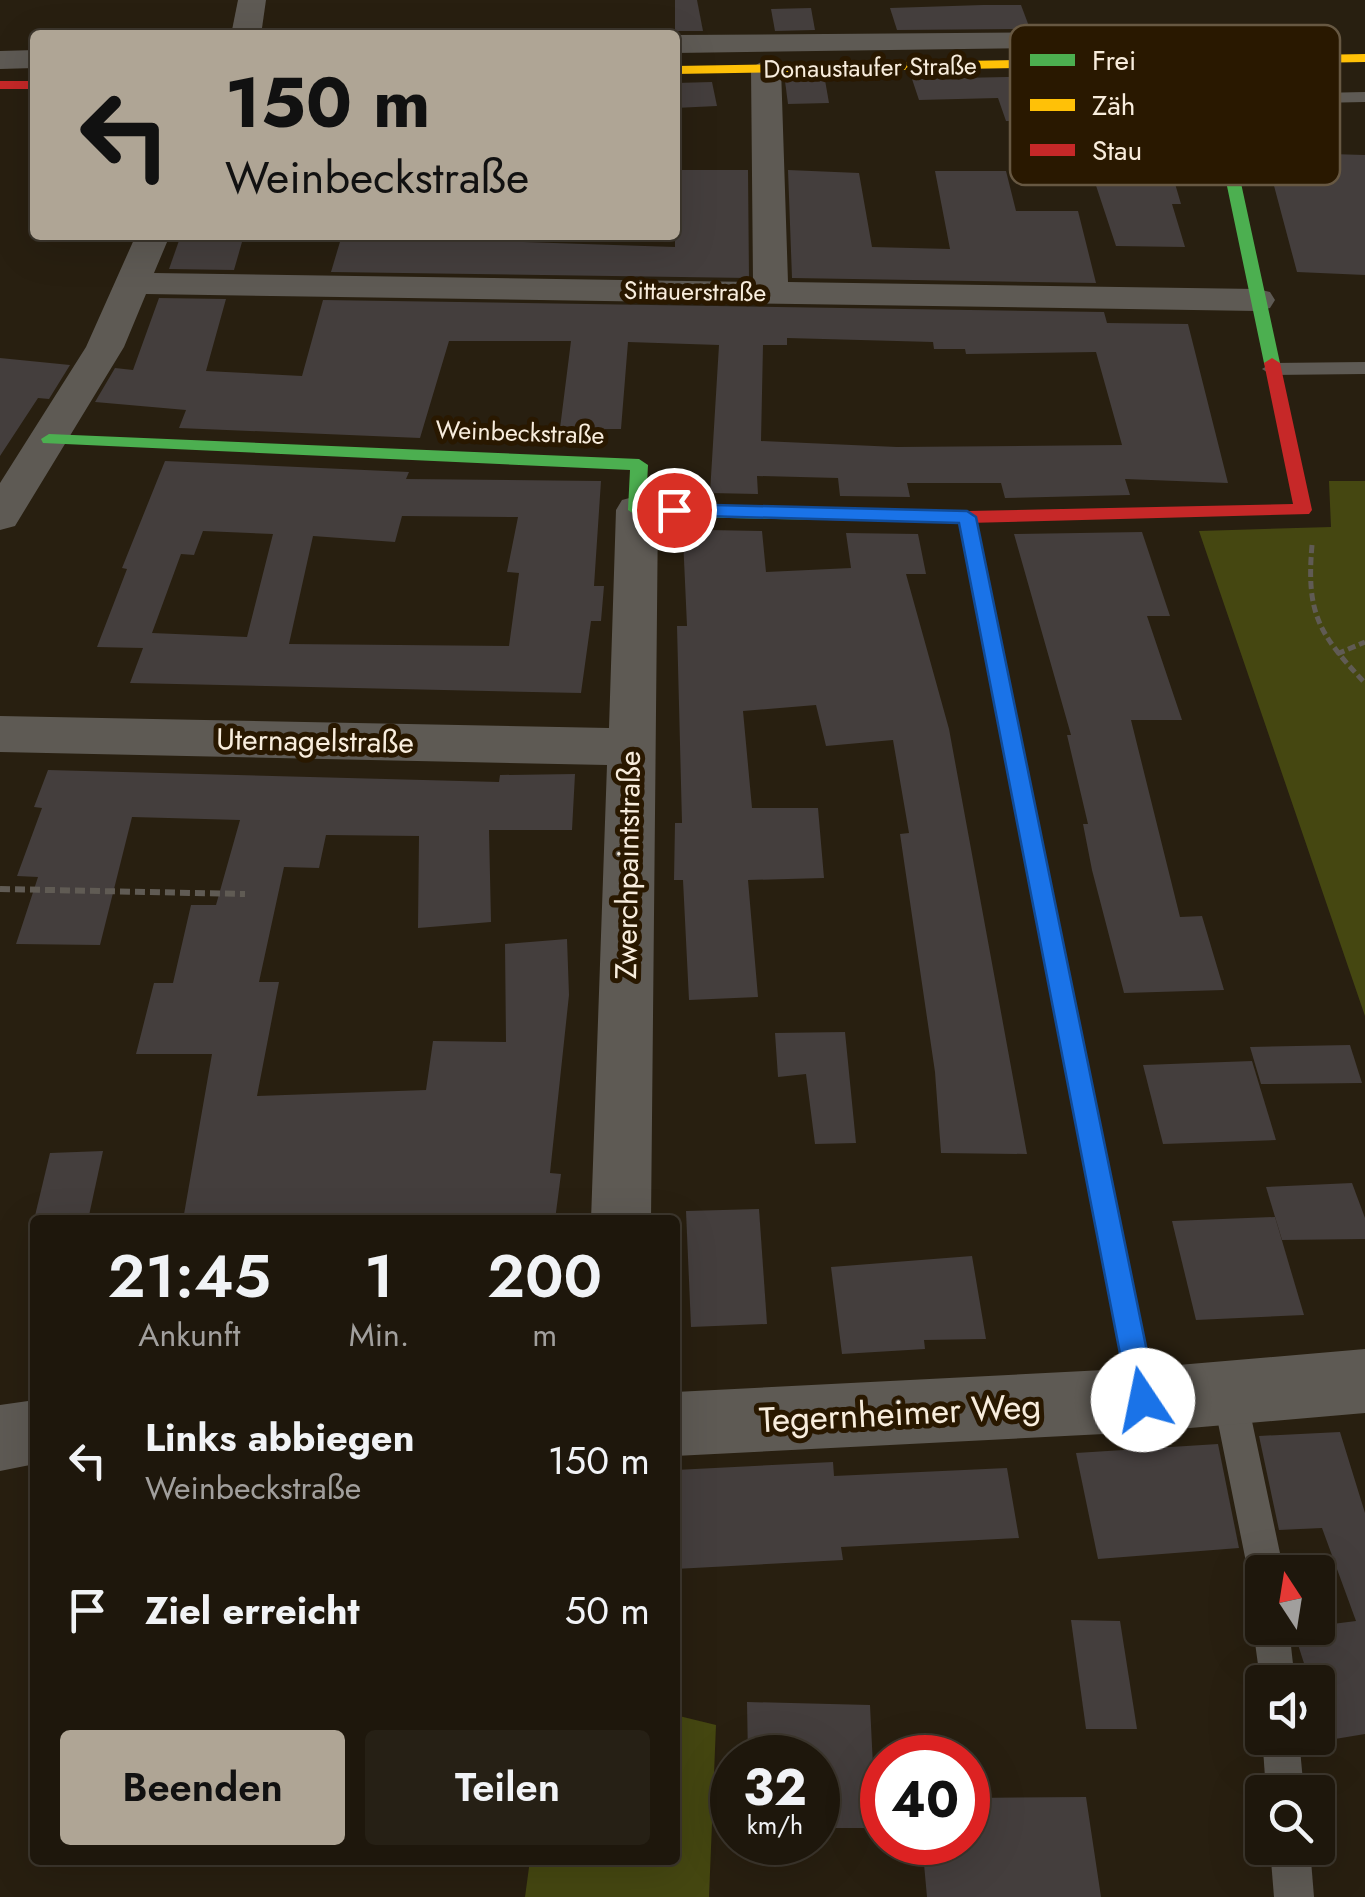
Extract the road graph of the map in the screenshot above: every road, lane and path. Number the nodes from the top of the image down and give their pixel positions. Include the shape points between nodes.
1 (252, 0) edge
2 (247, 30) edge
3 (1010, 42) edge
4 (680, 44) edge
5 (1365, 58) edge
6 (30, 59) edge
7 (1340, 59) edge
8 (0, 60) edge
9 (1010, 65) edge
10 (766, 68) junction
11 (680, 70) edge
12 (30, 85) edge
13 (0, 86) edge
14 (1365, 97) edge
15 (1340, 98) edge
16 (1233, 185) edge
17 (152, 240) edge
18 (134, 283) junction
19 (771, 292) junction
20 (1256, 300) junction
21 (1365, 368) edge
22 (1272, 370) junction
23 (49, 440) junction
24 (638, 510) junction
25 (1303, 510) junction
26 (0, 516) edge
27 (967, 517) junction
28 (1365, 642) edge
29 (1338, 654) junction
30 (1365, 684) edge
31 (0, 734) edge
32 (630, 748) junction
33 (0, 889) edge
34 (246, 894) dead end
35 (621, 1215) edge
36 (1365, 1381) edge
37 (1228, 1393) junction
38 (1143, 1400) junction
39 (680, 1424) edge
40 (30, 1433) edge
41 (0, 1438) edge
42 (1262, 1555) edge
43 (1291, 1865) edge
44 (1294, 1897) edge

1 - 2 street
3 - 4 street, Donaustaufer Straße
5 - 7 street, Donaustaufer Straße
6 - 8 street
9 - 10 street, Donaustaufer Straße
10 - 11 street, Donaustaufer Straße
10 - 19 street
12 - 13 street
14 - 15 lane
16 - 20 street
17 - 18 street
18 - 19 street, Sittauerstraße
18 - 23 street
19 - 20 street, Sittauerstraße
20 - 22 street
21 - 22 lane
22 - 25 street
23 - 24 street, Weinbeckstraße via 639,465
23 - 26 street
24 - 27 street
24 - 32 street, Zwerchpaintstraße
25 - 27 street
25 - 29 path via 1313,534 1310,614
27 - 38 street
28 - 29 path
29 - 30 path
31 - 32 street, Uternagelstraße
32 - 35 street, Zwerchpaintstraße
33 - 34 path
36 - 37 street, Tegernheimer Weg
37 - 38 street, Tegernheimer Weg
37 - 42 lane
38 - 39 street, Tegernheimer Weg
40 - 41 street
43 - 44 lane

